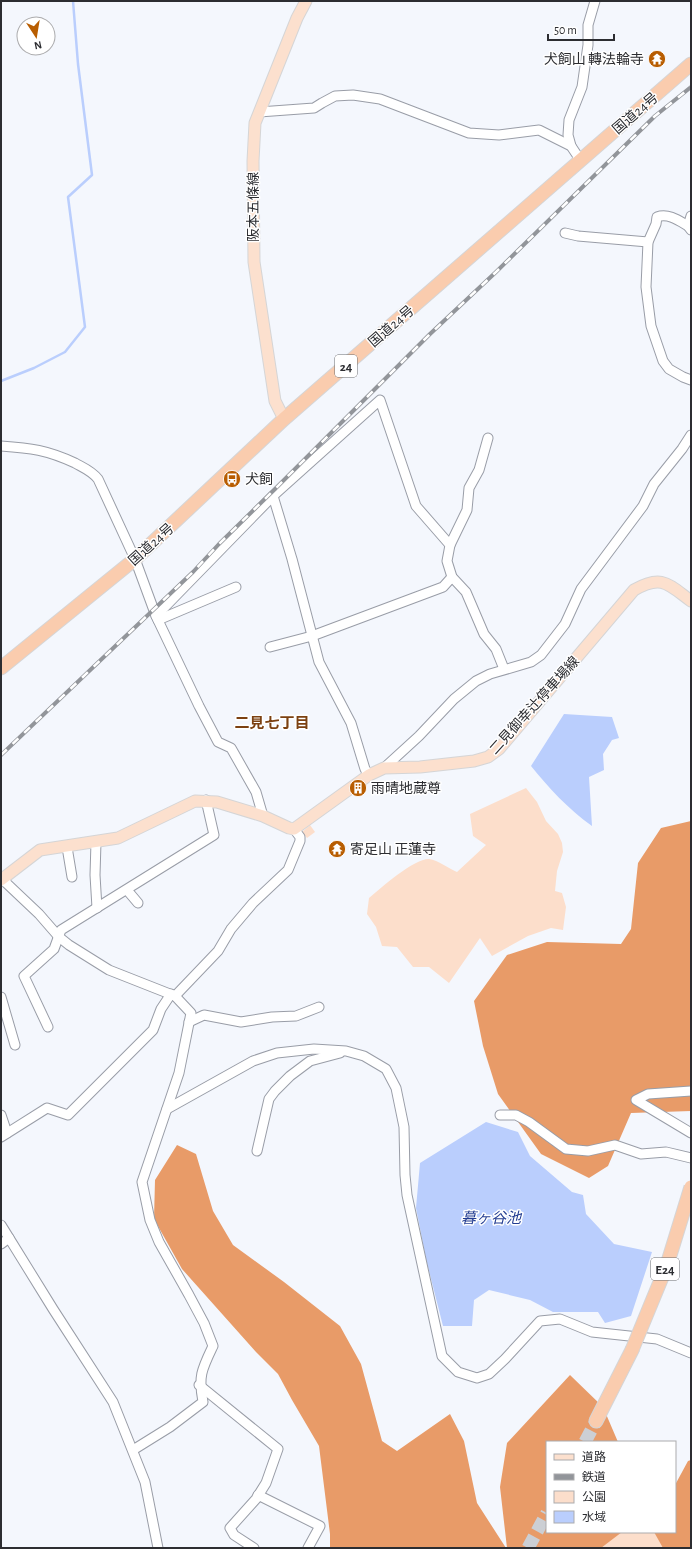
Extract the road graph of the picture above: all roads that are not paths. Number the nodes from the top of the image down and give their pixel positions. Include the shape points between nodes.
1 (306, 1) edge
2 (595, 1) edge
3 (691, 64) edge
4 (259, 112) junction
5 (571, 146) junction
6 (580, 160) junction
7 (691, 216) edge
8 (689, 228) edge
9 (565, 233) dead end
10 (648, 242) junction
11 (691, 380) edge
12 (284, 419) junction
13 (691, 435) edge
14 (488, 438) dead end
15 (1, 446) edge
16 (273, 496) junction
17 (450, 545) junction
18 (135, 559) junction
19 (452, 578) junction
20 (236, 587) dead end
21 (691, 601) edge
22 (157, 618) junction
23 (312, 636) junction
24 (270, 647) dead end
25 (1, 668) edge
26 (504, 669) junction
27 (384, 768) junction
28 (369, 775) junction
29 (206, 800) junction
30 (263, 816) junction
31 (294, 829) junction
32 (96, 842) junction
33 (68, 847) junction
34 (72, 877) dead end
35 (2, 879) edge
36 (127, 890) junction
37 (138, 903) dead end
38 (97, 908) junction
39 (59, 936) junction
40 (173, 995) junction
41 (1, 997) edge
42 (319, 1007) dead end
43 (189, 1022) junction
44 (48, 1027) dead end
45 (15, 1044) dead end
46 (347, 1052) junction
47 (691, 1090) edge
48 (167, 1109) junction
49 (500, 1114) dead end
50 (1, 1115) edge
51 (691, 1133) edge
52 (4, 1135) edge
53 (257, 1151) dead end
54 (691, 1158) edge
55 (691, 1187) edge
56 (1, 1224) edge
57 (9, 1238) junction
58 (1, 1244) edge
59 (691, 1353) edge
60 (200, 1385) junction
61 (596, 1421) tunnel mouth
62 (133, 1450) junction
63 (258, 1495) junction
64 (158, 1548) edge
65 (254, 1548) edge
66 (308, 1548) edge

1 - 4 main road, 阪本五條線 via 296,18
2 - 5 street via 588,25 582,87 569,120 568,135
3 - 6 highway, 国道24号 / 24
4 - 5 street via 314,108 335,96 352,95 380,99 469,133 499,135 539,130
4 - 12 main road, 阪本五條線 via 255,123 253,161 254,262 275,401
5 - 6 street
6 - 12 highway, 国道24号 / 24
7 - 8 street
8 - 10 street via 673,218 657,217
9 - 10 street
10 - 11 street via 646,287 651,326 669,369
12 - 18 highway, 国道24号 / 24
13 - 26 street via 654,484 643,506 581,589 565,624 541,655 531,662
14 - 17 street via 479,470 469,488 467,510
15 - 18 street via 46,451 93,472 106,494
16 - 17 street via 380,400 416,506
16 - 22 street
16 - 23 street
17 - 19 street via 447,561
18 - 22 street
18 - 25 highway, 国道24号 / 24
19 - 23 street via 443,587
19 - 26 street via 466,592 484,634 496,649
20 - 22 street
21 - 27 main road, 二見御幸辻停車場線 via 661,582 653,581 634,590 499,748 488,757 474,761
22 - 30 street via 218,742 231,748 256,792
23 - 24 street
23 - 28 street via 319,662 351,723
26 - 27 street via 476,681 454,699
27 - 28 main road, 二見御幸辻停車場線
28 - 31 main road, 二見御幸辻停車場線
29 - 30 main road
29 - 32 main road via 187,804 118,838
29 - 36 street via 214,835
30 - 31 main road
31 - 40 street via 300,841 288,870 253,903 231,929 218,951
32 - 33 main road
32 - 38 street
33 - 34 street
33 - 35 main road via 40,850
35 - 39 street
36 - 37 street
36 - 38 street
38 - 39 street via 61,930
39 - 40 street via 109,970
39 - 44 street via 54,949 24,976
40 - 43 street via 191,1014
40 - 52 street via 161,1008 153,1030 68,1114 47,1108
41 - 45 street
42 - 43 street via 296,1016 240,1022 204,1015
43 - 48 street
46 - 48 street via 314,1049 277,1053 253,1061
46 - 53 street via 310,1061 275,1091 269,1099
46 - 59 street via 364,1056 386,1069 396,1088 404,1127 407,1195 442,1356 458,1372 477,1378 489,1374 540,1322 560,1319 592,1332 657,1339
47 - 51 street via 648,1094 636,1100
48 - 60 street via 142,1182 150,1220 159,1242 204,1323 213,1346 203,1367
49 - 54 street via 516,1115 566,1149 588,1151 615,1145 641,1154 666,1152
50 - 52 street
55 - 61 highway, E24, bridge via 667,1265 632,1350
56 - 57 street
57 - 58 street
57 - 62 street via 113,1402
60 - 62 street via 203,1402
60 - 63 street via 278,1449 266,1483
62 - 64 street via 145,1482
63 - 65 street via 230,1528 234,1535
63 - 66 street via 320,1526

